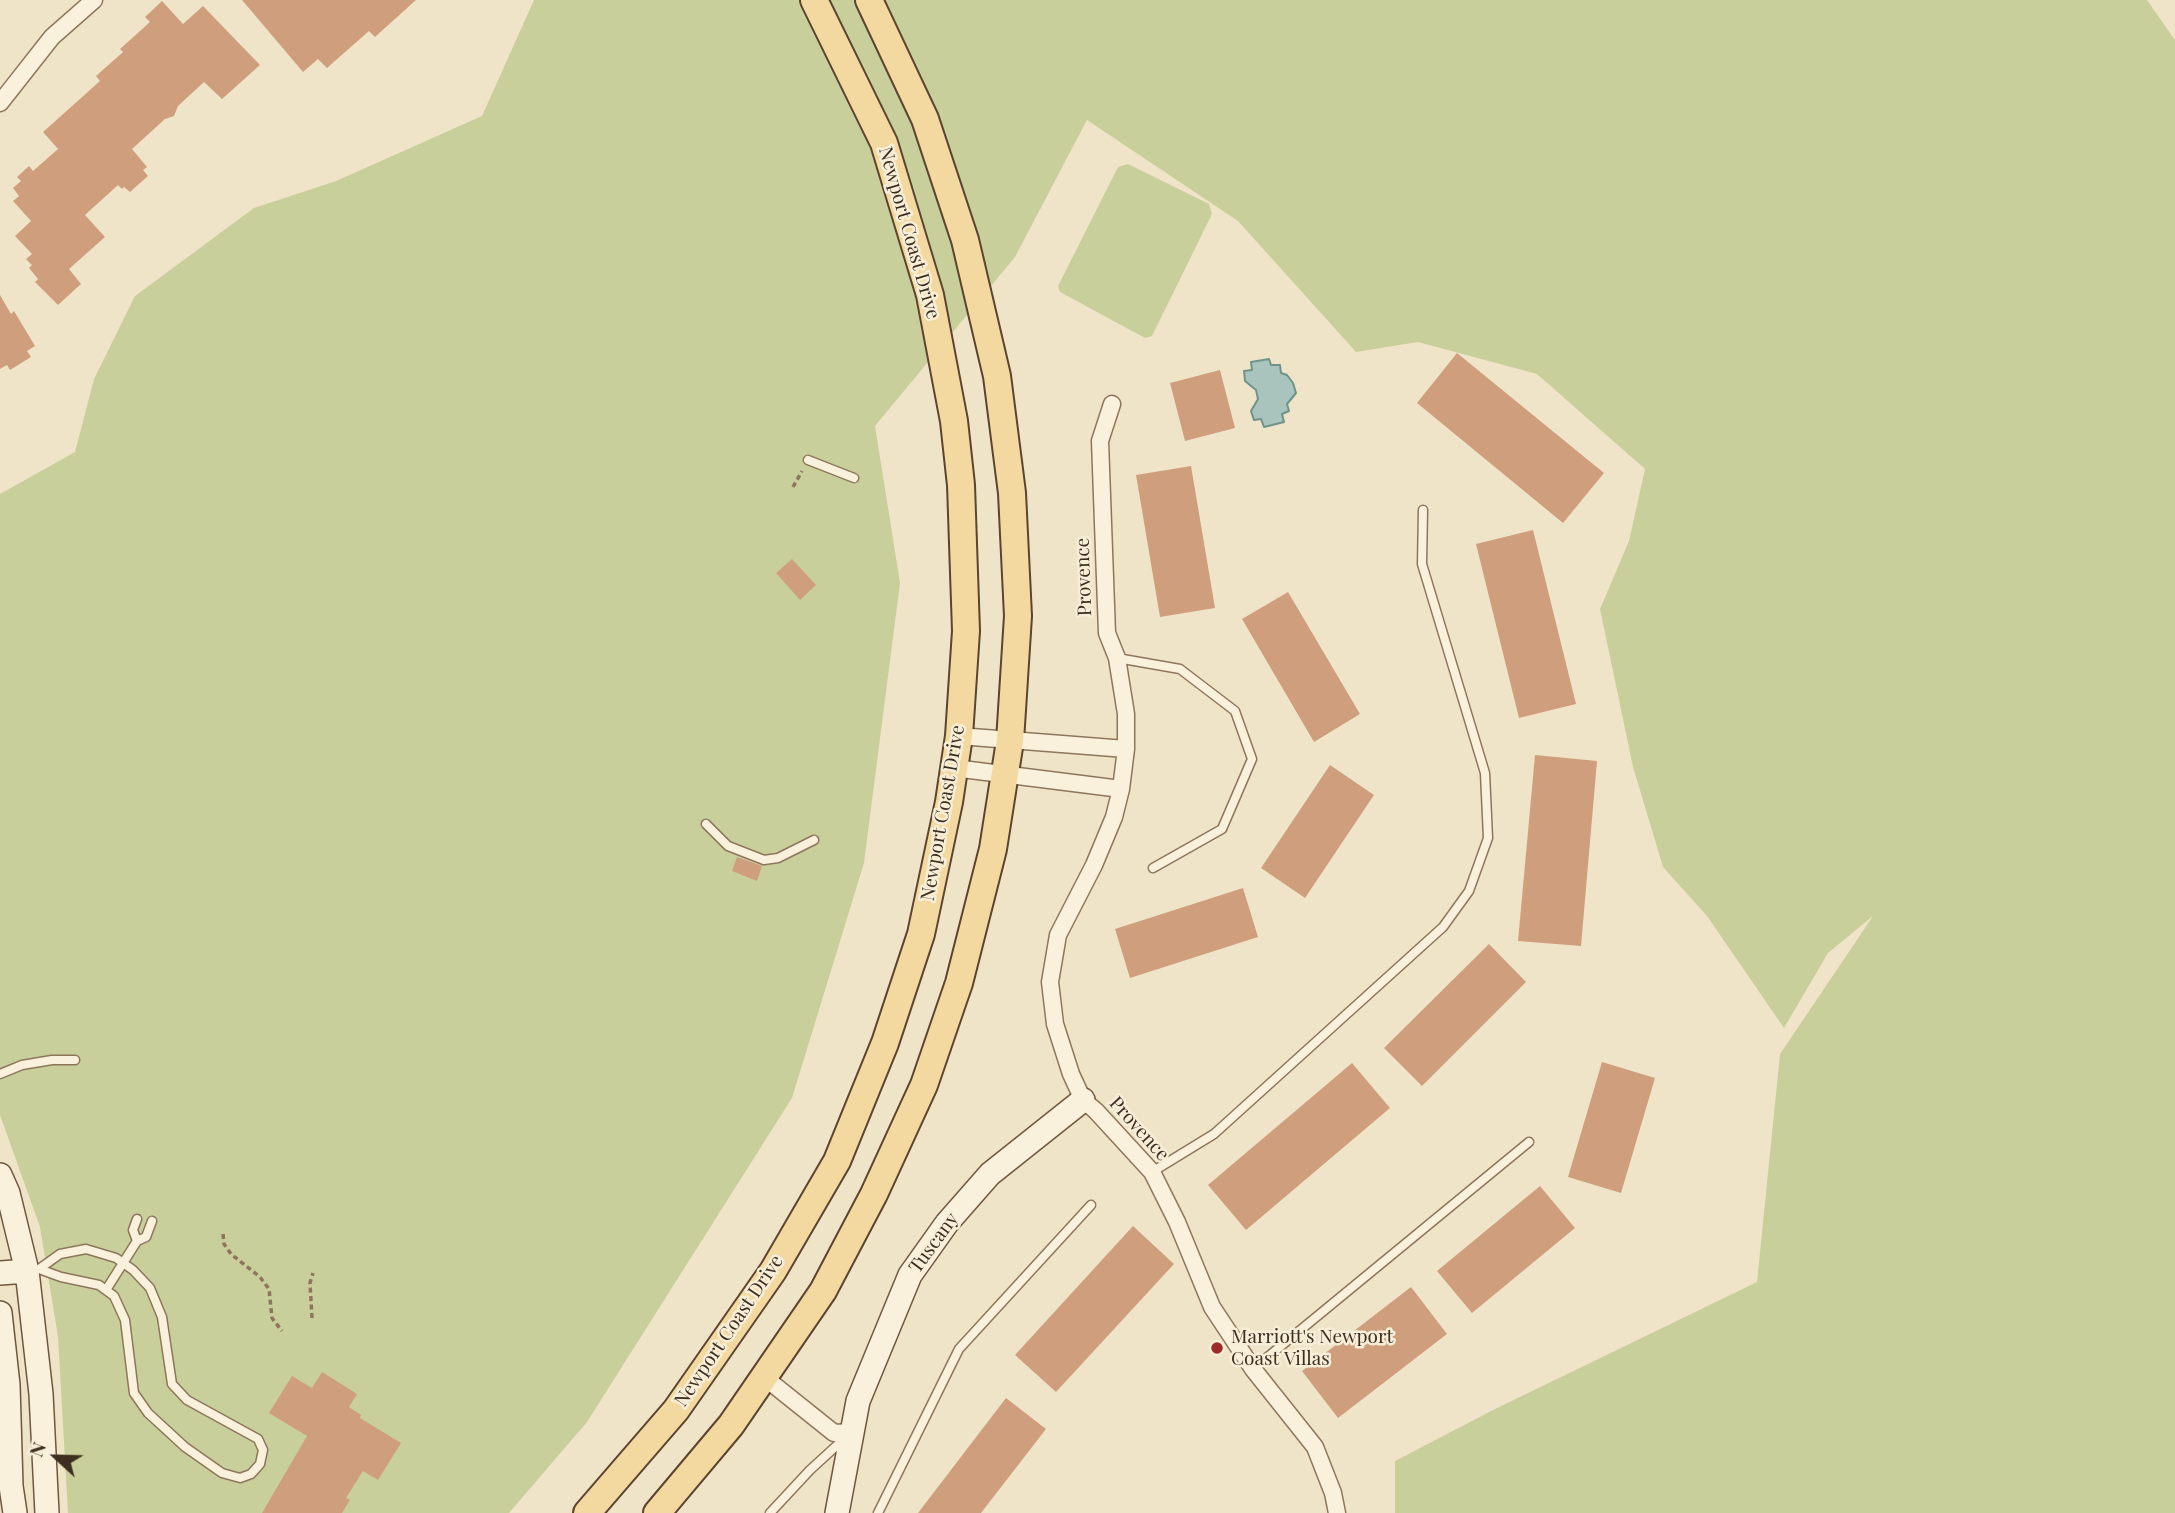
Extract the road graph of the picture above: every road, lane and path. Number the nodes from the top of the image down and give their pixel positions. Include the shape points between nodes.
1 (94, 0) edge
2 (814, 0) edge
3 (869, 0) edge
4 (0, 103) edge
5 (1112, 404) dead end
6 (808, 460) dead end
7 (802, 472) dead end
8 (854, 478) dead end
9 (793, 487) dead end
10 (1423, 510) dead end
11 (1118, 658) junction
12 (959, 736) junction
13 (1010, 741) junction
14 (1126, 749) junction
15 (954, 768) junction
16 (1004, 774) junction
17 (1121, 789) junction
18 (706, 824) dead end
19 (814, 841) dead end
20 (1153, 868) dead end
21 (75, 1060) dead end
22 (0, 1074) edge
23 (1083, 1100) junction
24 (1529, 1142) dead end
25 (1152, 1172) junction
26 (0, 1175) edge
27 (1091, 1205) dead end
28 (137, 1219) dead end
29 (152, 1220) dead end
30 (223, 1234) dead end
31 (136, 1241) junction
32 (123, 1263) junction
33 (33, 1270) junction
34 (0, 1273) edge
35 (313, 1273) dead end
36 (106, 1290) junction
37 (0, 1313) edge
38 (312, 1318) dead end
39 (282, 1331) dead end
40 (1253, 1369) junction
41 (764, 1377) junction
42 (852, 1432) junction
43 (15, 1513) edge
44 (47, 1513) edge
45 (587, 1513) edge
46 (657, 1513) edge
47 (770, 1513) edge
48 (837, 1513) edge
49 (878, 1513) edge
50 (1337, 1513) edge

1 - 4 street via 52,37
2 - 12 main road, Newport Coast Drive via 884,143 930,295 961,485 965,631
3 - 13 main road via 925,119 965,240 997,376 1012,493 1018,616
5 - 11 street, Provence via 1100,442 1107,633
6 - 8 lane
7 - 9 path
10 - 25 lane via 1422,564 1485,773 1488,838 1469,891 1443,928 1214,1134
11 - 14 street, Provence
11 - 20 lane via 1180,669 1235,711 1252,759 1222,829
12 - 13 street
12 - 15 main road, Newport Coast Drive
13 - 14 street
13 - 16 main road
14 - 17 street, Provence
15 - 16 street
15 - 45 main road, Newport Coast Drive via 921,934 885,1043 837,1161 772,1272 676,1410
16 - 17 street
16 - 41 main road via 993,849 959,983 924,1085 874,1194 822,1291
17 - 23 street, Provence via 1094,865 1058,935 1050,982 1055,1024
18 - 19 lane via 728,846 764,860
21 - 22 lane via 22,1065
23 - 25 street, Provence
23 - 42 street, Tuscany via 990,1174 910,1275 858,1401
24 - 40 lane
25 - 40 street, Provence via 1212,1307
26 - 33 street
27 - 49 lane via 959,1349
28 - 31 lane
29 - 31 lane via 146,1237
30 - 39 path via 231,1254 270,1289 272,1318
31 - 32 lane
32 - 33 lane via 86,1249 60,1254
32 - 36 lane
32 - 36 lane via 150,1288 162,1317 172,1384 187,1400 258,1439 263,1450 260,1464 251,1474 240,1478 222,1473 148,1413 134,1393 125,1320
33 - 34 street
33 - 36 lane
33 - 44 street
35 - 38 path
37 - 43 street
40 - 50 street, Provence via 1315,1447
41 - 42 street via 834,1433
41 - 46 main road via 731,1425
42 - 47 lane
42 - 48 street, Tuscany

